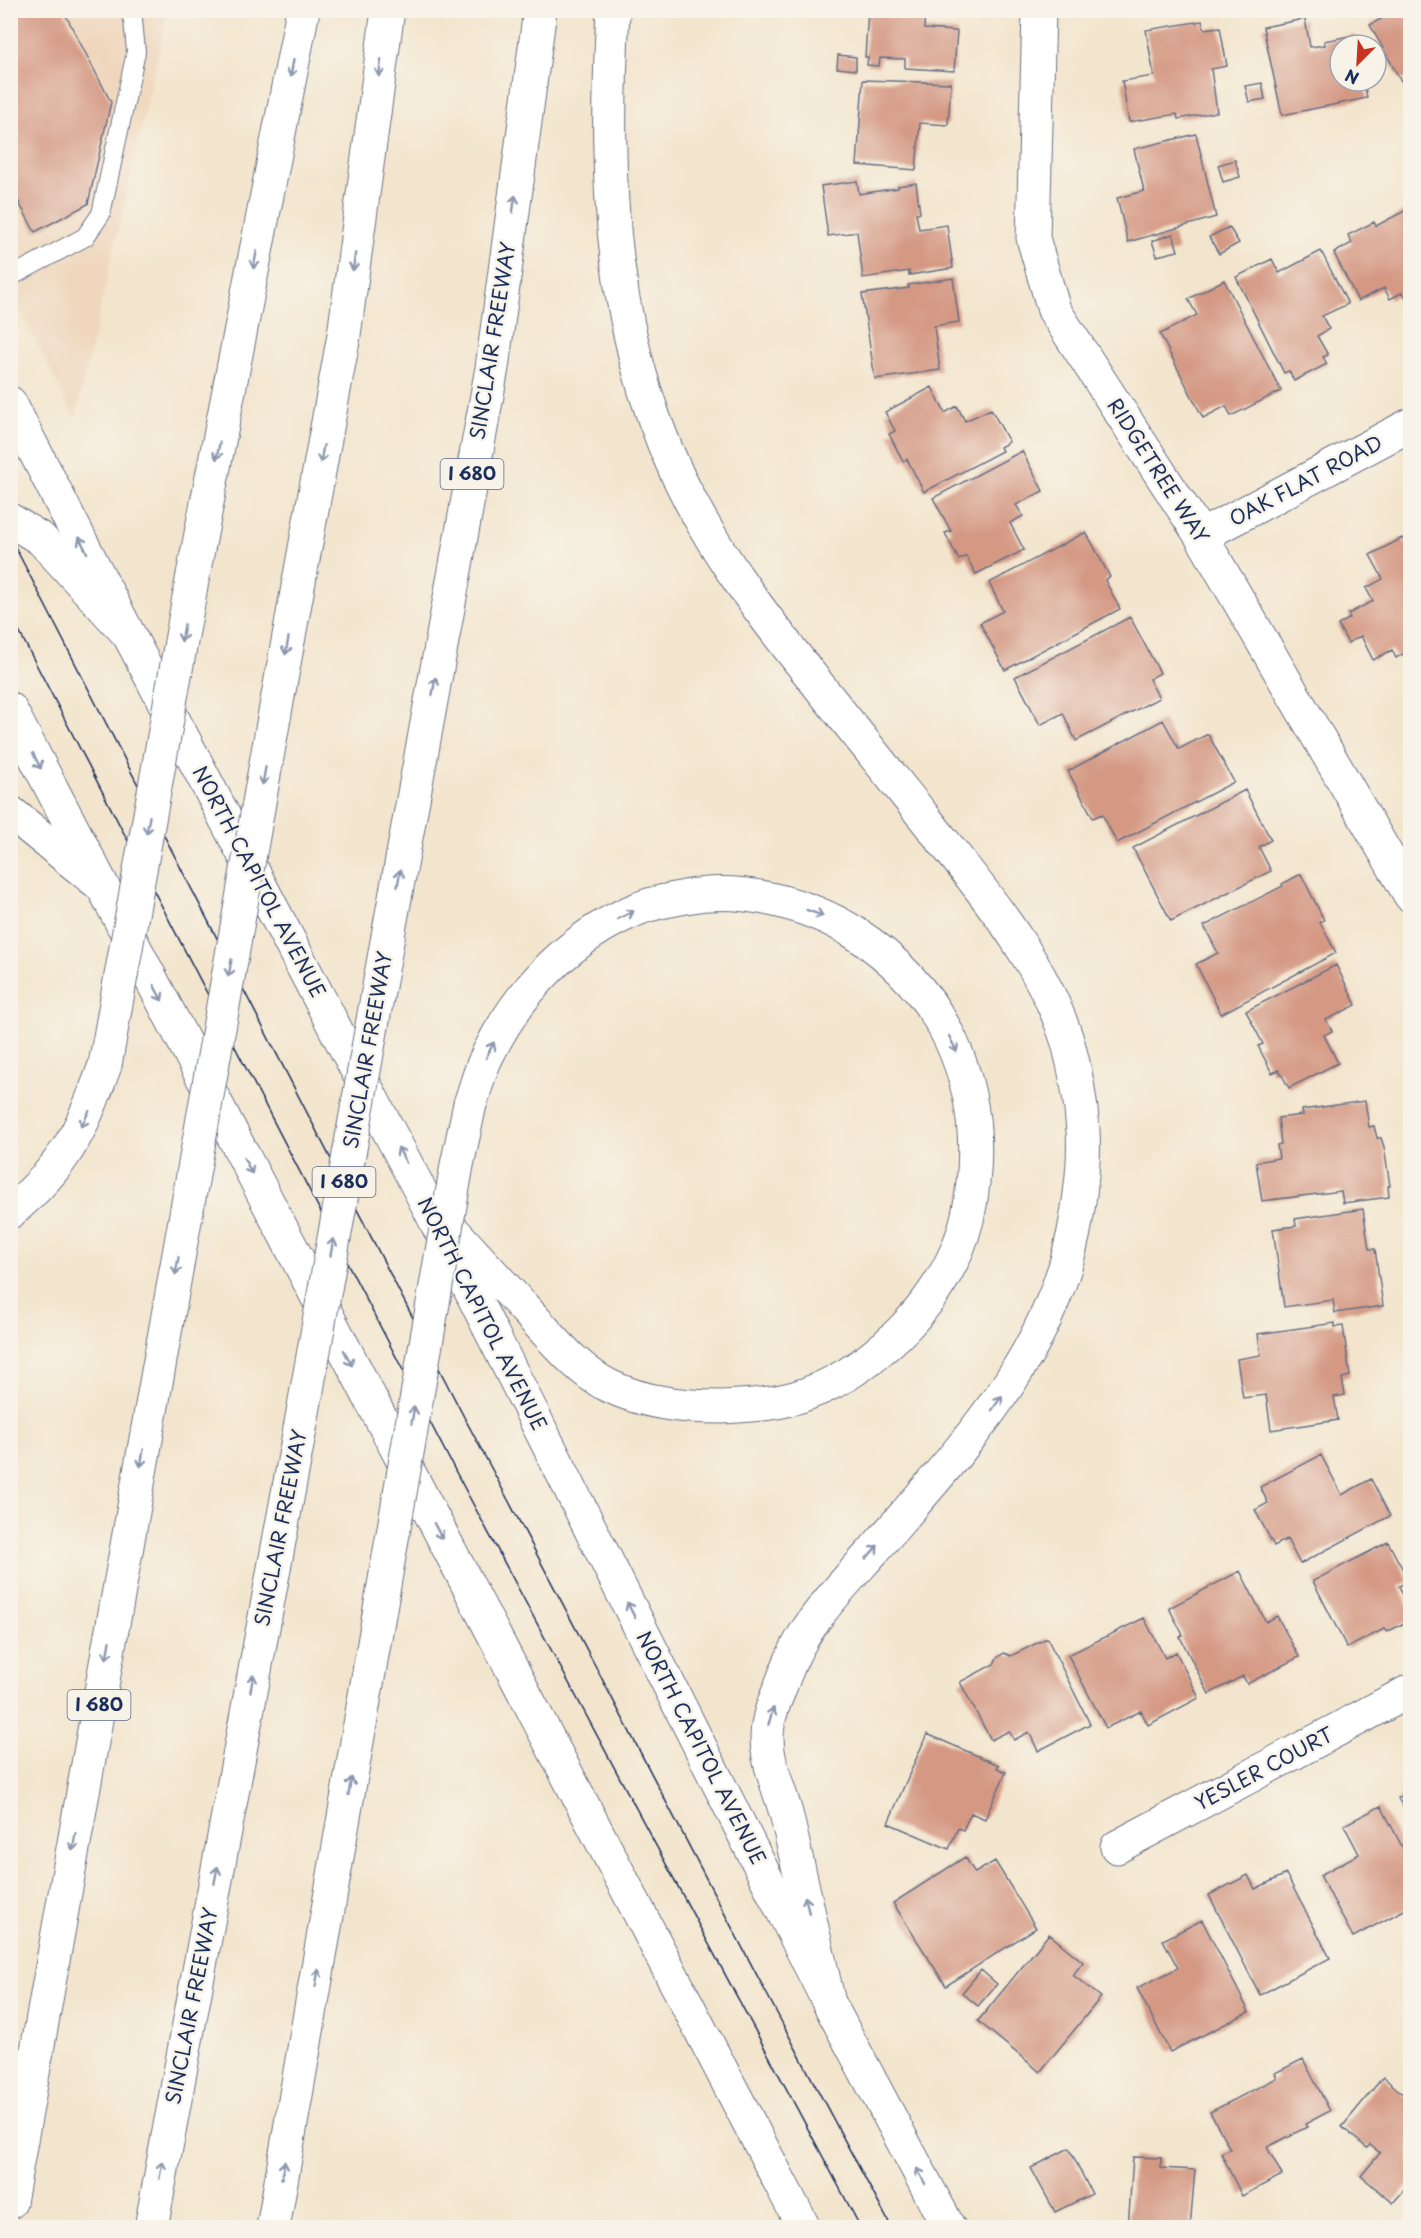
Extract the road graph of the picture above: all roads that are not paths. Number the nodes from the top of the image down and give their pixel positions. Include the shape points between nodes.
1 (128, 10) edge
2 (303, 10) edge
3 (388, 10) edge
4 (540, 10) edge
5 (613, 10) edge
6 (1039, 10) edge
7 (10, 277) edge
8 (10, 403) edge
9 (1410, 425) edge
10 (10, 520) edge
11 (1201, 536) junction
12 (129, 634) junction
13 (10, 709) edge
14 (10, 812) edge
15 (102, 886) junction
16 (1410, 895) edge
17 (425, 1200) junction
18 (10, 1212) edge
19 (1410, 1691) edge
20 (1117, 1847) dead end
21 (829, 2003) junction
22 (10, 2202) edge
23 (151, 2228) edge
24 (273, 2228) edge
25 (804, 2228) edge
26 (949, 2228) edge

1 - 7 lane via 133,19 136,52 101,214 85,237
2 -> 18 main road, bridge via 193,575 105,1065 90,1110 67,1153 37,1189
3 -> 22 main road, I 680, bridge via 344,336
23 -> 4 main road, SINCLAIR FREEWAY / I 680, bridge via 492,368
21 -> 5 main road via 784,1807 769,1764 767,1723 804,1635 980,1427 1023,1362 1050,1311 1066,1269 1082,1184 1078,1087 1067,1041 1048,993 1018,943 978,885 770,624 727,563 664,449 631,340 614,236 609,161
6 - 11 main road, RIDGETREE WAY via 1033,238 1054,310
12 -> 8 main road, NORTH CAPITOL AVENUE
9 - 11 main road, OAK FLAT ROAD
10 - 12 main road via 41,539
11 - 16 main road, RIDGETREE WAY
17 -> 12 main road, NORTH CAPITOL AVENUE
13 -> 15 main road
14 - 15 main road
15 -> 25 main road
21 -> 17 main road, NORTH CAPITOL AVENUE
24 -> 17 main road, bridge via 382,1597 454,1176 470,1104 486,1058 504,1024 530,988 563,954 602,926 644,906 692,896 737,895 788,903 836,921 877,947 911,979 940,1017 960,1059 974,1109 976,1153 971,1202 958,1249 933,1295 904,1330 868,1360 827,1384 786,1400 746,1406 657,1404 606,1385 568,1356
19 - 20 main road, YESLER COURT
26 -> 21 main road, NORTH CAPITOL AVENUE

